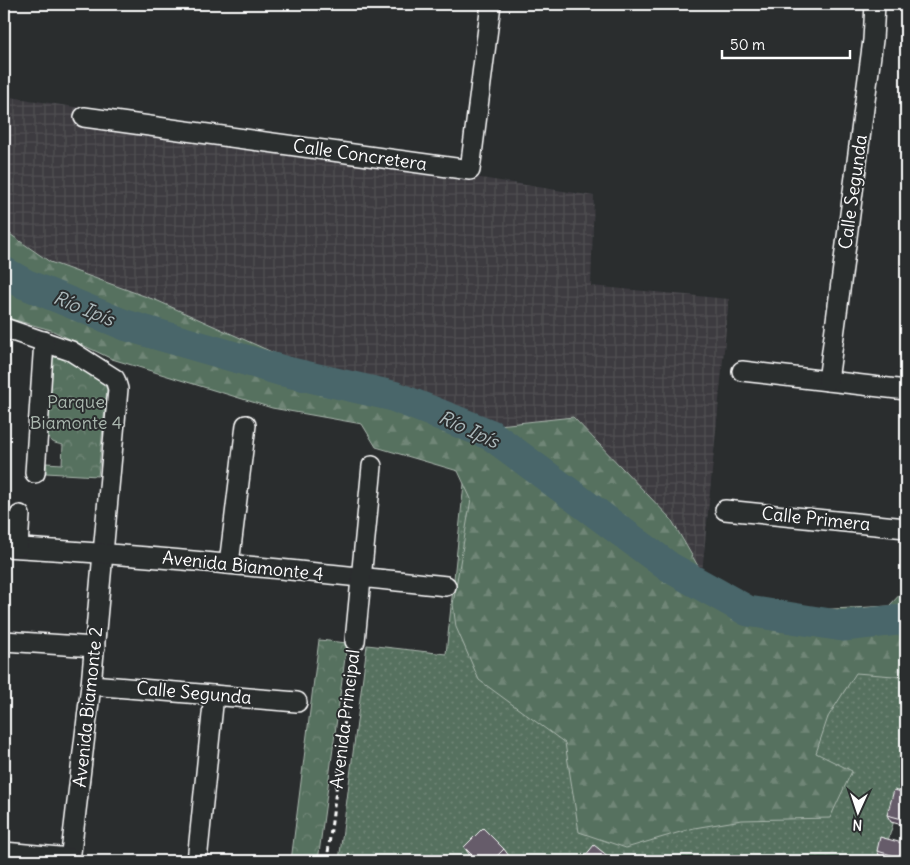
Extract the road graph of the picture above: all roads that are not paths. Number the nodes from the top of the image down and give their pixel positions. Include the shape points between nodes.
1 (491, 4) edge
2 (875, 4) edge
3 (84, 117) dead end
4 (4, 328) edge
5 (44, 341) junction
6 (742, 370) dead end
7 (828, 381) junction
8 (906, 390) edge
9 (246, 425) dead end
10 (372, 466) dead end
11 (35, 473) dead end
12 (726, 510) dead end
13 (20, 516) dead end
14 (906, 528) edge
15 (11, 547) edge
16 (104, 552) junction
17 (230, 564) junction
18 (361, 577) junction
19 (446, 586) dead end
20 (4, 641) edge
21 (355, 641) road end
22 (94, 647) junction
23 (91, 685) junction
24 (214, 695) junction
25 (297, 702) dead end
26 (4, 852) edge
27 (70, 860) edge
28 (197, 861) edge

1 - 3 street, Calle Concretera via 470,170
2 - 7 street, Calle Segunda
4 - 5 street
5 - 11 street
5 - 16 street via 71,351 114,378 118,389
6 - 7 street
7 - 8 street
9 - 17 street
10 - 18 street, Avenida Principal
12 - 14 street, Calle Primera
13 - 15 street
15 - 16 street, Avenida Biamonte 4
16 - 17 street, Avenida Biamonte 4
16 - 22 street, Avenida Biamonte 2
17 - 18 street, Avenida Biamonte 4
18 - 19 street, Avenida Biamonte 4
18 - 21 street, Avenida Principal
20 - 22 street
22 - 23 street, Avenida Biamonte 2
23 - 24 street, Calle Segunda
23 - 27 street, Avenida Biamonte 2
24 - 25 street, Calle Segunda
24 - 28 street
26 - 27 street

